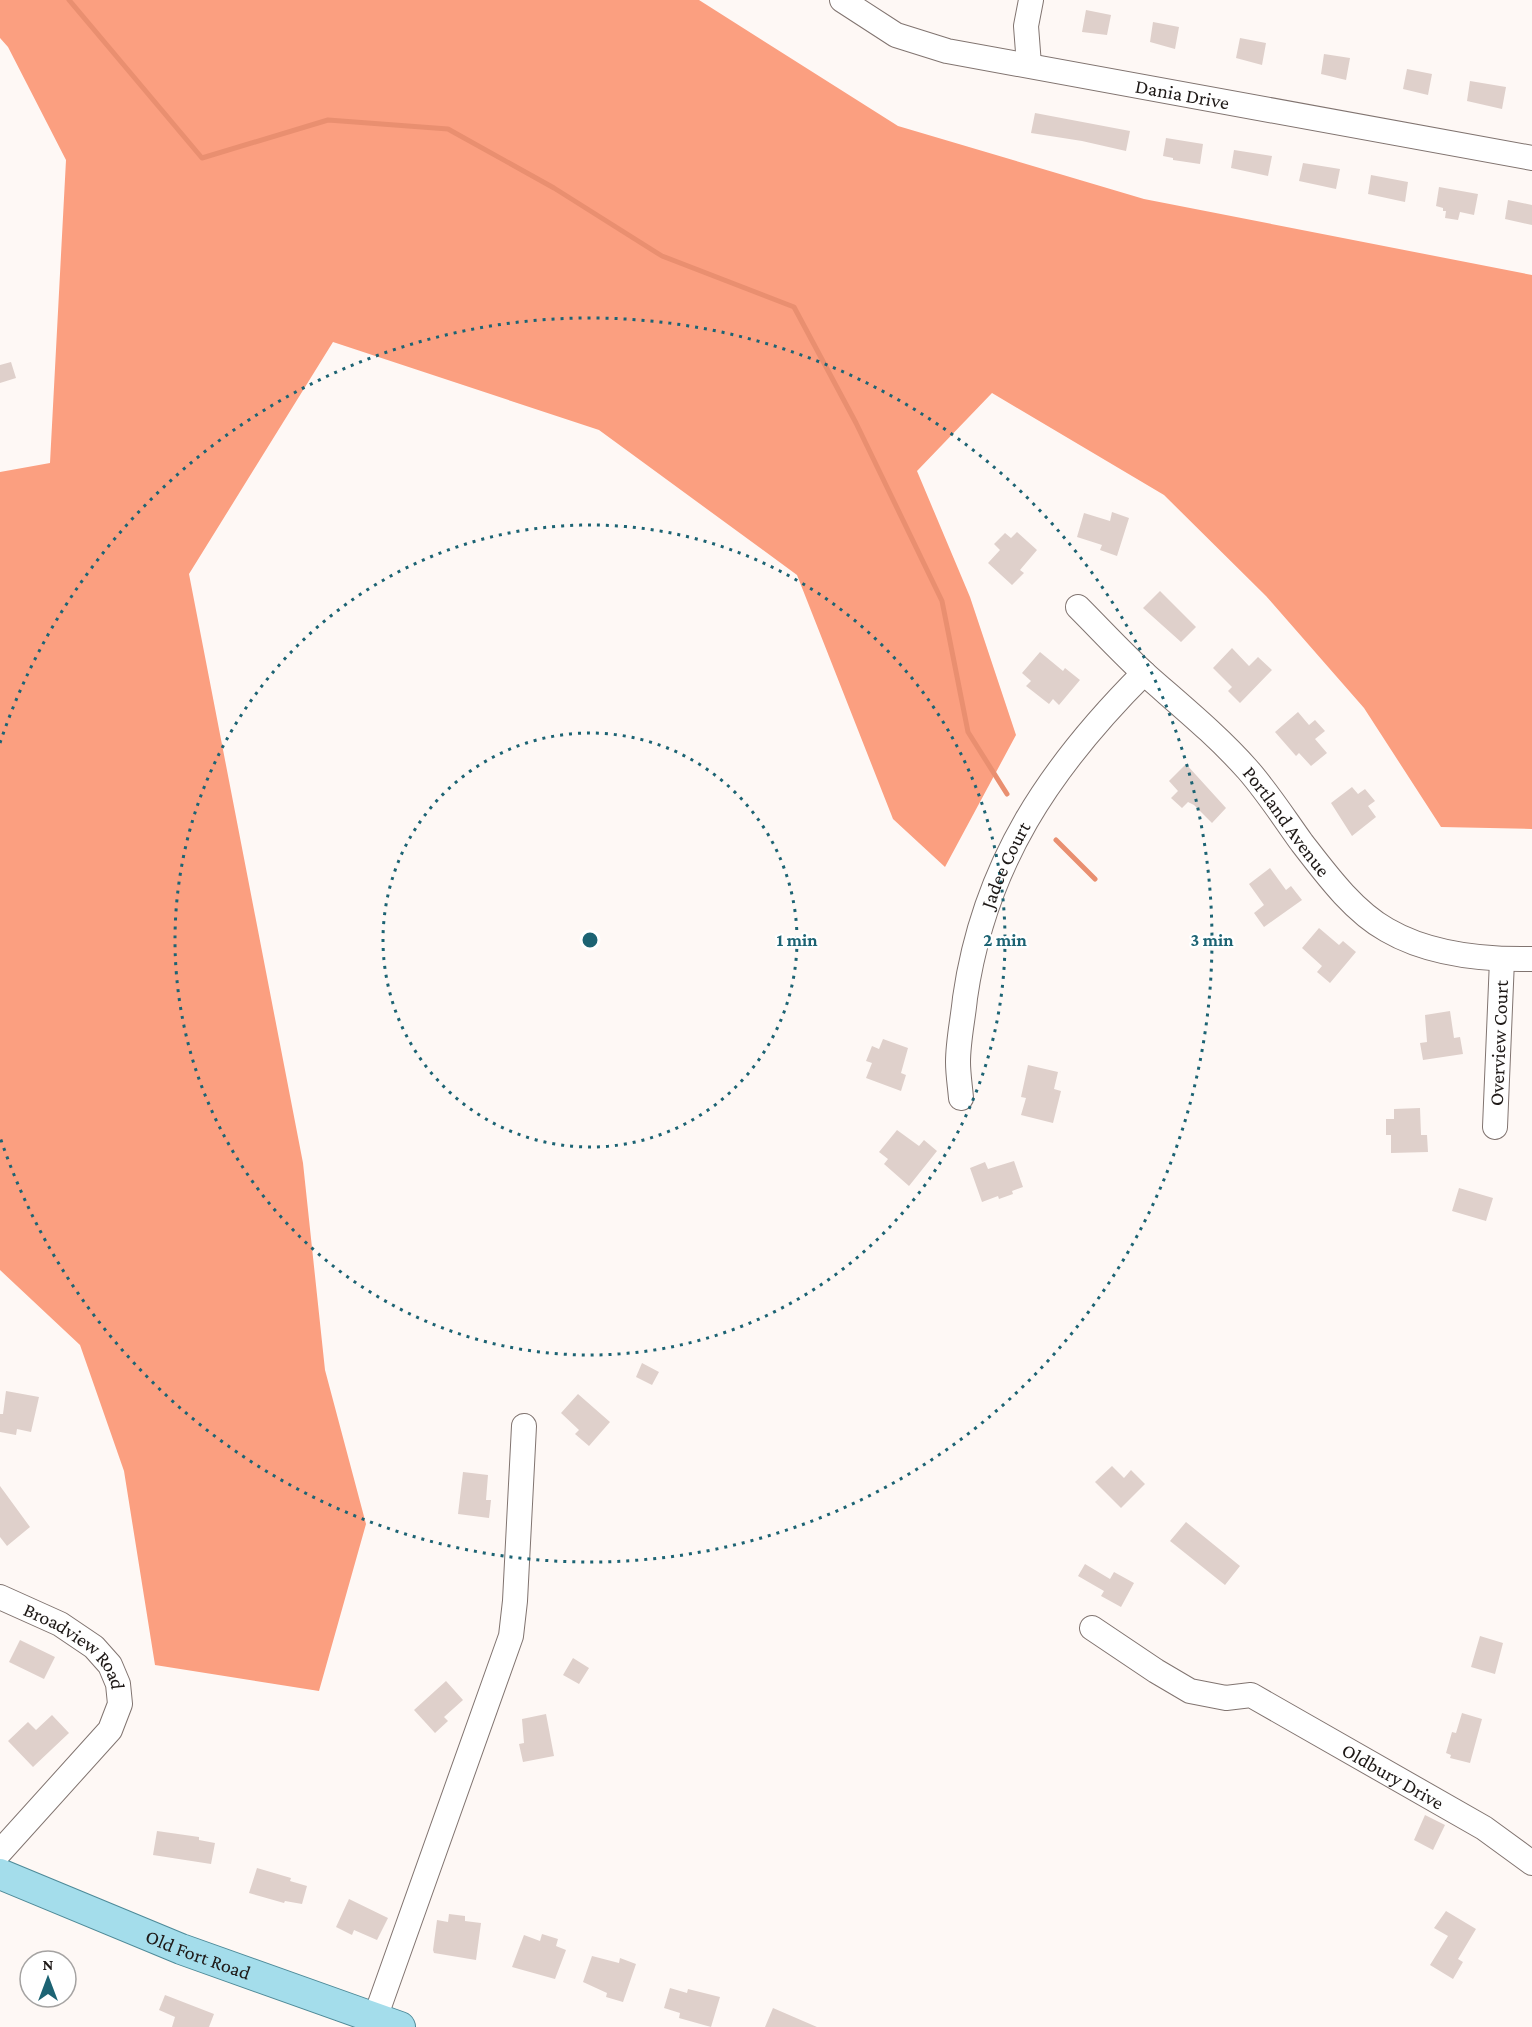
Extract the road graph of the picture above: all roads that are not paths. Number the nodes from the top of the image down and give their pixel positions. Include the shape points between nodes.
1 (842, 0) edge
2 (1031, 0) edge
3 (1029, 65) junction
4 (1532, 158) edge
5 (1078, 607) dead end
6 (1144, 673) junction
7 (1532, 959) edge
8 (1502, 960) junction
9 (962, 1098) dead end
10 (1495, 1127) dead end
11 (524, 1426) dead end
12 (0, 1597) edge
13 (1092, 1628) dead end
14 (0, 1852) edge
15 (1532, 1863) edge
16 (0, 1874) edge
17 (387, 2022) edge

1 - 3 street, Dania Drive via 896,34 947,51
2 - 3 street via 1026,26
3 - 4 street, Dania Drive
5 - 6 street, Portland Avenue
6 - 8 street, Portland Avenue via 1248,769 1322,867 1371,919 1414,944
6 - 9 street, Jadee Court via 1060,768 1017,834 997,879 976,938 968,980 958,1061
7 - 8 street, Portland Avenue
8 - 10 street, Overview Court
11 - 17 street via 510,1636
12 - 14 street, Broadview Road via 60,1624 94,1647 110,1665 118,1684 120,1704 110,1730
13 - 15 street, Oldbury Drive via 1190,1691 1226,1698 1251,1695 1477,1824
16 - 17 main road, Old Fort Road via 181,1948

